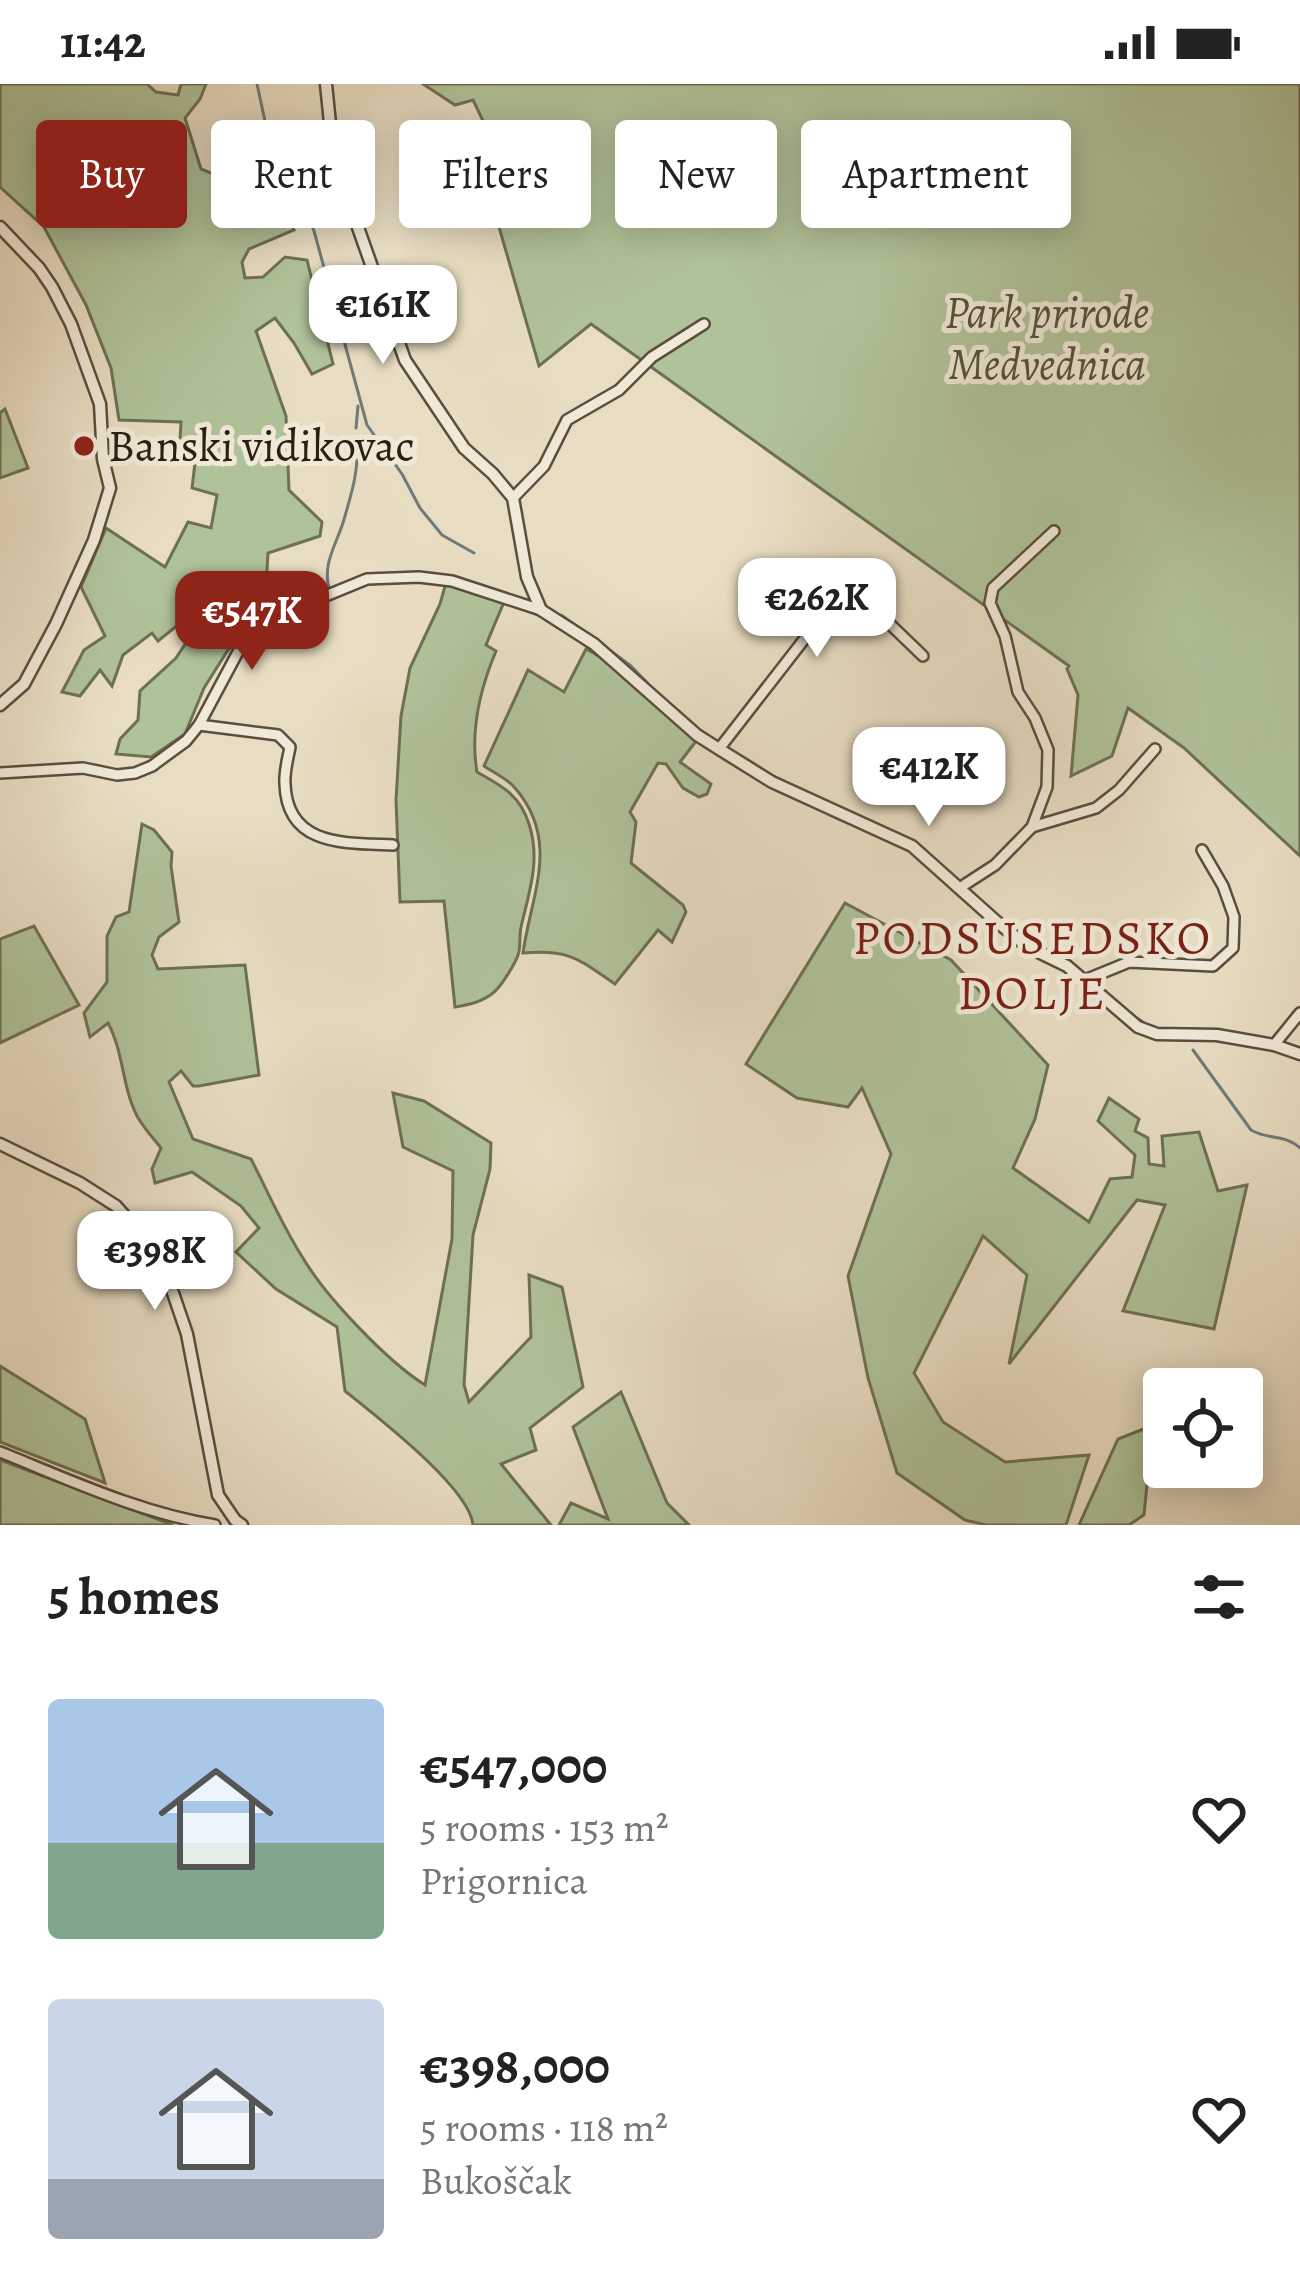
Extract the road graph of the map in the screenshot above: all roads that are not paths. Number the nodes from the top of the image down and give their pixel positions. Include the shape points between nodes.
1 (326, 84) edge
2 (0, 226) edge
3 (704, 324) dead end
4 (513, 498) junction
5 (1054, 532) dead end
6 (541, 610) junction
7 (923, 656) dead end
8 (0, 705) edge
9 (199, 725) junction
10 (719, 749) junction
11 (1155, 749) dead end
12 (0, 772) edge
13 (1032, 827) junction
14 (393, 845) dead end
15 (1202, 850) dead end
16 (961, 887) junction
17 (1084, 980) junction
18 (1300, 1013) edge
19 (1274, 1045) junction
20 (1300, 1054) edge
21 (0, 1144) edge
22 (0, 1452) edge
23 (236, 1523) edge
24 (215, 1525) edge

1 - 4 street via 341,172 405,360 464,448
2 - 8 street via 39,268 71,324 100,404 110,488 56,624 24,684
3 - 4 street via 567,420 544,466
4 - 6 street
5 - 13 street via 993,588 990,603 1018,692 1048,750 1047,787
6 - 9 street via 452,581 367,579 262,622
6 - 10 street via 595,644
7 - 10 street via 866,602 849,597 830,606
9 - 12 street via 135,773
9 - 14 street via 278,735 290,747 285,784 292,818 313,836
10 - 16 street via 912,846
11 - 13 street via 1096,808
13 - 16 street
15 - 17 street via 1234,916 1233,948 1214,966 1129,962
16 - 17 street via 1028,946
17 - 19 street via 1157,1034
18 - 19 street
19 - 20 street
21 - 23 street via 116,1206 160,1255 187,1334 218,1495
22 - 24 street via 133,1504

